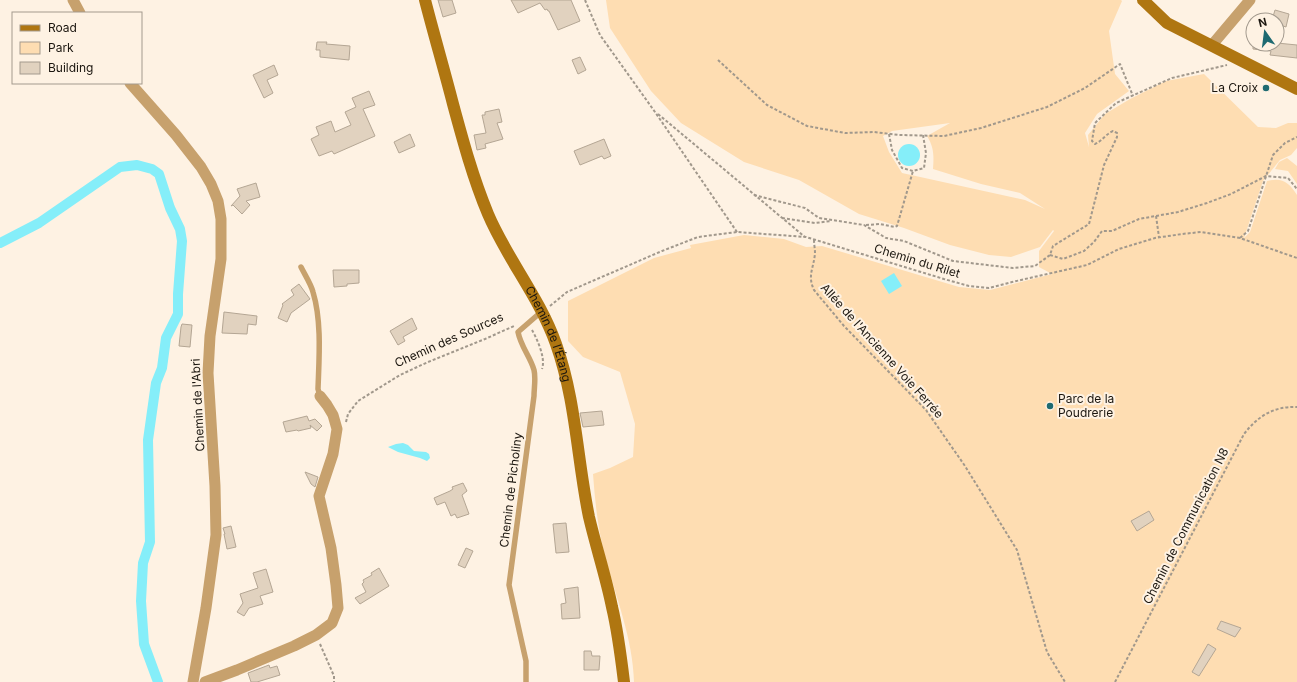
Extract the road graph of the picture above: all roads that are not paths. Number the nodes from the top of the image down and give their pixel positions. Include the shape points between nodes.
1 (72, 0) edge
2 (425, 0) edge
3 (1143, 0) edge
4 (1250, 0) edge
5 (79, 12) edge
6 (1212, 45) junction
7 (131, 84) edge
8 (1297, 89) edge
9 (301, 267) dead end
10 (540, 310) junction
11 (320, 396) joint
12 (193, 682) edge
13 (205, 682) edge
14 (526, 682) edge
15 (624, 682) edge

1 - 5 street
2 - 10 main road, Chemin de l’Étang via 478,189 499,235
3 - 6 main road via 1167,23
4 - 6 street
6 - 8 main road
7 - 12 street, Chemin de l'Abri via 201,167 218,201 221,219 221,259 210,336 208,373 216,535
9 - 11 lane via 313,292 317,312
10 - 14 lane, Chemin de Picholiny via 518,332 520,343 534,372 534,396 509,585 526,661
10 - 15 main road, Chemin de l’Étang via 556,342 566,376 589,518 612,606
11 - 13 street via 333,415 337,429 333,454 319,496 331,548 336,585 338,608 332,623 316,635

